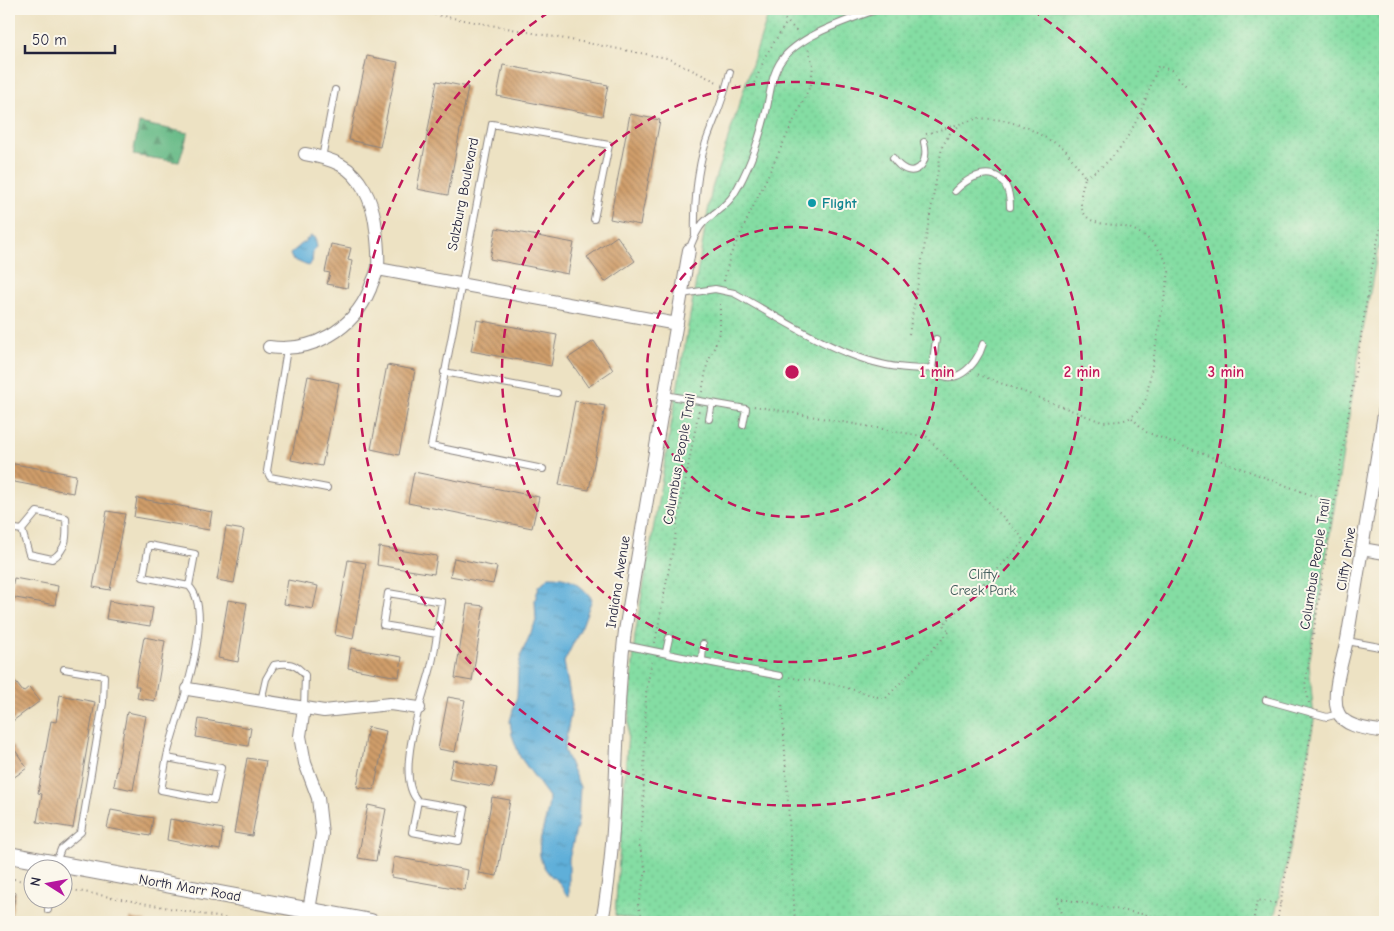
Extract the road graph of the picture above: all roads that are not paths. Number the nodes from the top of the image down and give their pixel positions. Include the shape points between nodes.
1 (878, 9) edge
2 (730, 72) dead end
3 (335, 90) dead end
4 (923, 139) road end
5 (305, 154) dead end
6 (322, 158) junction
7 (893, 158) dead end
8 (955, 191) dead end
9 (1010, 207) dead end
10 (594, 219) dead end
11 (695, 235) junction
12 (689, 250) joint
13 (378, 269) junction
14 (462, 284) junction
15 (682, 294) junction
16 (677, 324) junction
17 (936, 339) dead end
18 (983, 344) dead end
19 (269, 347) dead end
20 (287, 350) junction
21 (932, 368) junction
22 (444, 372) junction
23 (558, 393) dead end
24 (665, 395) junction
25 (712, 403) junction
26 (1385, 408) edge
27 (709, 419) dead end
28 (743, 425) dead end
29 (543, 469) dead end
30 (327, 488) dead end
31 (9, 528) edge
32 (22, 530) junction
33 (1362, 549) junction
34 (1385, 554) edge
35 (189, 586) junction
36 (437, 634) junction
37 (669, 638) dead end
38 (1347, 641) junction
39 (703, 644) dead end
40 (624, 645) junction
41 (1385, 648) edge
42 (666, 652) junction
43 (702, 660) junction
44 (64, 668) dead end
45 (780, 676) road end
46 (188, 689) junction
47 (1266, 700) dead end
48 (261, 701) junction
49 (304, 708) junction
50 (419, 708) junction
51 (1338, 714) junction
52 (1385, 732) edge
53 (167, 758) junction
54 (418, 801) junction
55 (9, 855) edge
56 (22, 858) edge
57 (58, 858) edge
58 (72, 869) edge
59 (309, 910) junction
60 (347, 920) edge
61 (371, 922) edge
62 (602, 922) edge

1 - 11 lane via 804,40 791,50 778,68 759,138 733,196 704,222
2 - 11 lane via 724,101 706,144 694,209
3 - 6 lane
4 - 7 lane via 927,153 917,170 899,168
5 - 6 street
6 - 13 street via 342,165 360,181 373,206
8 - 9 lane via 970,178 987,173 1004,183 1010,196
10 - 14 lane, Salzburg Boulevard via 609,145 492,124
11 - 12 lane
12 - 15 street, Indiana Avenue
13 - 14 street
13 - 20 street via 368,294 346,324 310,345
14 - 16 street
14 - 22 lane, Salzburg Boulevard
15 - 16 street, Indiana Avenue
15 - 21 lane via 705,289 734,293 846,353 890,366 915,370
16 - 24 street, Indiana Avenue
17 - 21 lane
18 - 21 lane via 980,357 968,370 948,378 938,375
19 - 20 street
20 - 30 lane via 266,471 270,477
22 - 23 lane
22 - 29 lane, Salzburg Boulevard via 431,446
24 - 25 lane
24 - 40 street, Indiana Avenue
25 - 27 lane
25 - 28 lane via 746,409
26 - 33 street, Clifty Drive
31 - 32 lane
32 - 32 lane via 29,554 52,559 61,553 67,539 66,518 37,512
33 - 34 street
33 - 38 street, Clifty Drive
35 - 35 lane via 143,577 149,545 195,554
35 - 46 lane via 194,591 201,615
36 - 36 lane via 442,602 388,593 382,625
36 - 50 lane
37 - 42 lane
38 - 41 lane
38 - 51 street, Clifty Drive via 1335,699
39 - 43 lane
40 - 42 lane
40 - 62 street, Indiana Avenue via 618,684 608,892
42 - 43 lane
43 - 45 lane
44 - 57 lane via 104,676 103,703 81,832 61,849
46 - 48 street
46 - 53 lane
47 - 51 lane via 1327,717
48 - 49 street
48 - 49 lane via 274,665 286,662 297,665 305,675
49 - 50 street via 324,711 390,704
49 - 59 street via 300,736 305,763 318,798 322,834
50 - 54 lane via 408,768 413,795
51 - 52 street via 1359,727
53 - 53 lane via 221,768 214,800 161,790
54 - 54 lane via 465,809 458,841 412,832
55 - 56 street, North Marr Road
58 - 59 street, North Marr Road
59 - 60 street, North Marr Road
60 - 61 street, North Marr Road

